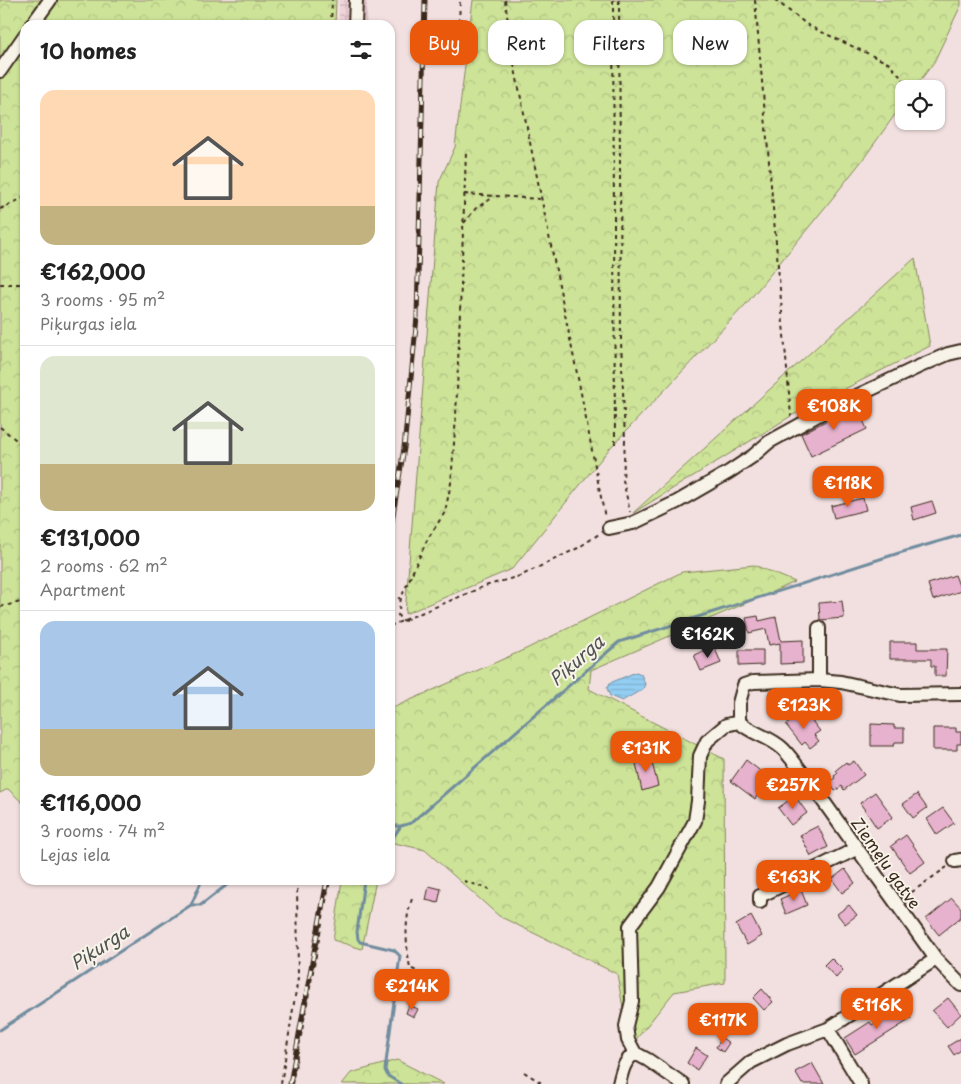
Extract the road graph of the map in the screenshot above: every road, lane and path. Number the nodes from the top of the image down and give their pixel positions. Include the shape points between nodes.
1 (50, 0) edge
2 (332, 0) edge
3 (356, 0) edge
4 (460, 0) edge
5 (505, 0) edge
6 (614, 0) edge
7 (619, 0) edge
8 (755, 0) edge
9 (775, 0) edge
10 (36, 20) edge
11 (331, 20) edge
12 (355, 20) edge
13 (459, 20) edge
14 (20, 42) edge
15 (0, 71) edge
16 (904, 80) edge
17 (466, 152) dead end
18 (464, 194) junction
19 (494, 197) junction
20 (20, 199) edge
21 (542, 200) junction
22 (0, 209) edge
23 (463, 224) junction
24 (0, 284) edge
25 (20, 284) edge
26 (961, 350) edge
27 (791, 416) dead end
28 (0, 427) edge
29 (20, 444) edge
30 (615, 444) dead end
31 (633, 523) junction
32 (609, 528) junction
33 (401, 598) junction
34 (395, 599) edge
35 (20, 602) edge
36 (0, 607) edge
37 (406, 621) junction
38 (395, 624) edge
39 (819, 628) dead end
40 (819, 680) junction
41 (961, 694) edge
42 (740, 722) junction
43 (856, 849) junction
44 (958, 860) edge
45 (464, 881) dead end
46 (297, 885) edge
47 (329, 885) edge
48 (489, 889) dead end
49 (412, 899) dead end
50 (760, 902) dead end
51 (895, 904) junction
52 (936, 960) junction
53 (432, 979) dead end
54 (961, 985) edge
55 (828, 1029) junction
56 (636, 1053) junction
57 (524, 1072) dead end
58 (282, 1084) edge
59 (292, 1084) edge
60 (543, 1084) edge
61 (619, 1084) edge
62 (683, 1084) edge
63 (726, 1084) edge
64 (861, 1084) edge

1 - 10 street
2 - 11 path
3 - 12 street
4 - 13 path
5 - 21 path via 513,59
6 - 30 path
7 - 31 path via 623,480
8 - 27 path
9 - 16 path via 809,26 888,63
14 - 15 street
17 - 18 path
18 - 19 path
18 - 23 path
19 - 21 path
19 - 23 path via 476,208
20 - 22 path
21 - 32 path via 603,514
23 - 33 path via 451,483 445,512 427,540
24 - 25 path
26 - 31 street via 827,410 769,442 729,472
28 - 29 path
31 - 32 street
32 - 37 path via 578,548 520,576 485,586
33 - 34 path
33 - 37 path via 398,615
35 - 36 path
37 - 38 path
39 - 40 street
40 - 41 street via 900,695
40 - 42 street via 744,685 739,703
42 - 43 street, Ziemeļu gatve via 783,749
42 - 56 street via 726,725 707,740 700,756 695,821 659,887 630,926 632,1001 626,1026 628,1040
43 - 50 street via 760,896
43 - 51 street, Ziemeļu gatve
44 - 51 path
45 - 48 path
46 - 58 path via 298,978
47 - 59 path
49 - 53 path via 406,928 410,968
51 - 52 street, Ziemeļu gatve
52 - 54 street, Ziemeļu gatve
52 - 55 street
55 - 63 street via 787,1044 752,1062
55 - 64 street
56 - 61 street via 622,1068
56 - 62 street
57 - 60 path

